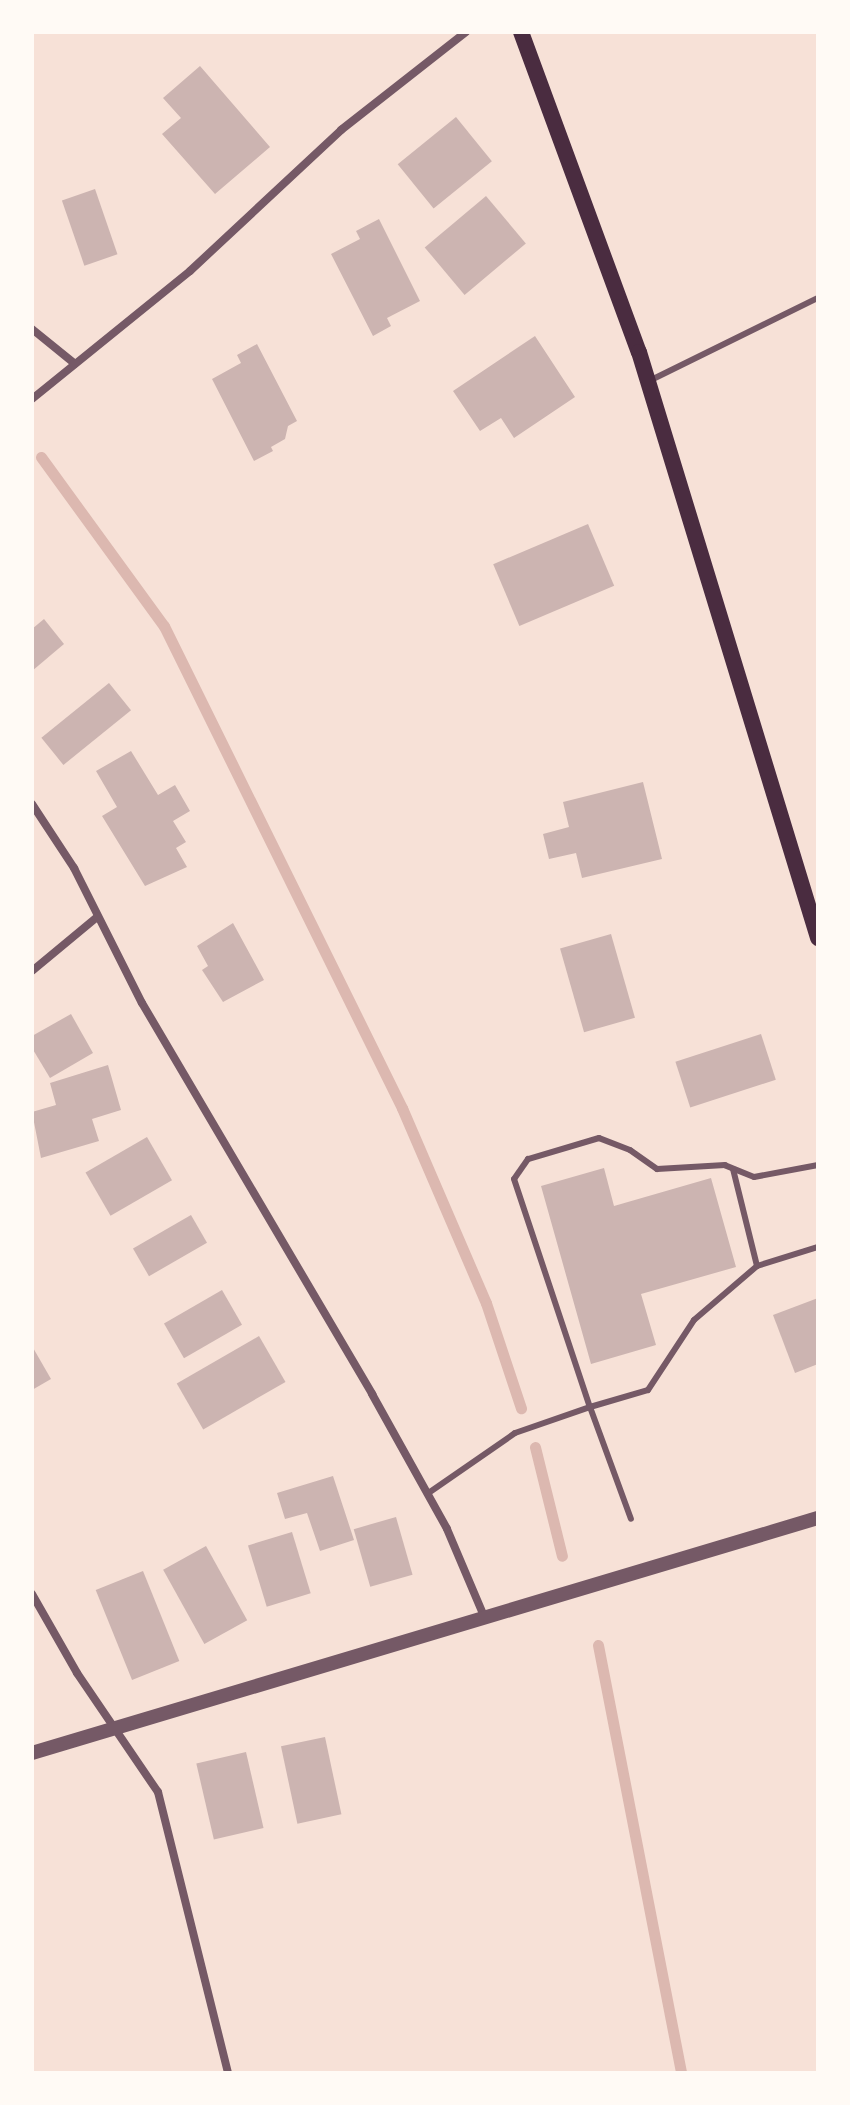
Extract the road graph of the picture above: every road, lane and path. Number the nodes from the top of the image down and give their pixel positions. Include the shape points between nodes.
1 (466, 32) edge
2 (521, 32) edge
3 (818, 298) edge
4 (32, 329) edge
5 (75, 364) junction
6 (648, 382) junction
7 (32, 399) edge
8 (32, 804) edge
9 (97, 917) junction
10 (818, 938) edge
11 (32, 971) edge
12 (818, 1165) edge
13 (733, 1169) junction
14 (818, 1247) edge
15 (757, 1266) junction
16 (590, 1407) junction
17 (427, 1494) junction
18 (818, 1518) edge
19 (631, 1519) dead end
20 (32, 1594) edge
21 (484, 1616) junction
22 (115, 1728) junction
23 (32, 1753) edge
24 (228, 2073) edge

1 - 5 street via 341,130 190,271
2 - 6 main road
3 - 6 lane
4 - 5 street
5 - 7 street
6 - 10 main road
8 - 9 street via 74,868
9 - 11 street
9 - 17 street
12 - 13 lane via 754,1177
13 - 15 lane
13 - 16 lane via 657,1169 630,1150 599,1138 528,1159 514,1179
14 - 15 lane
15 - 16 lane via 694,1320 648,1390
16 - 17 lane via 515,1433
16 - 19 lane
17 - 21 street
18 - 21 street
20 - 22 street
21 - 22 street
22 - 23 street
22 - 24 street via 158,1792

